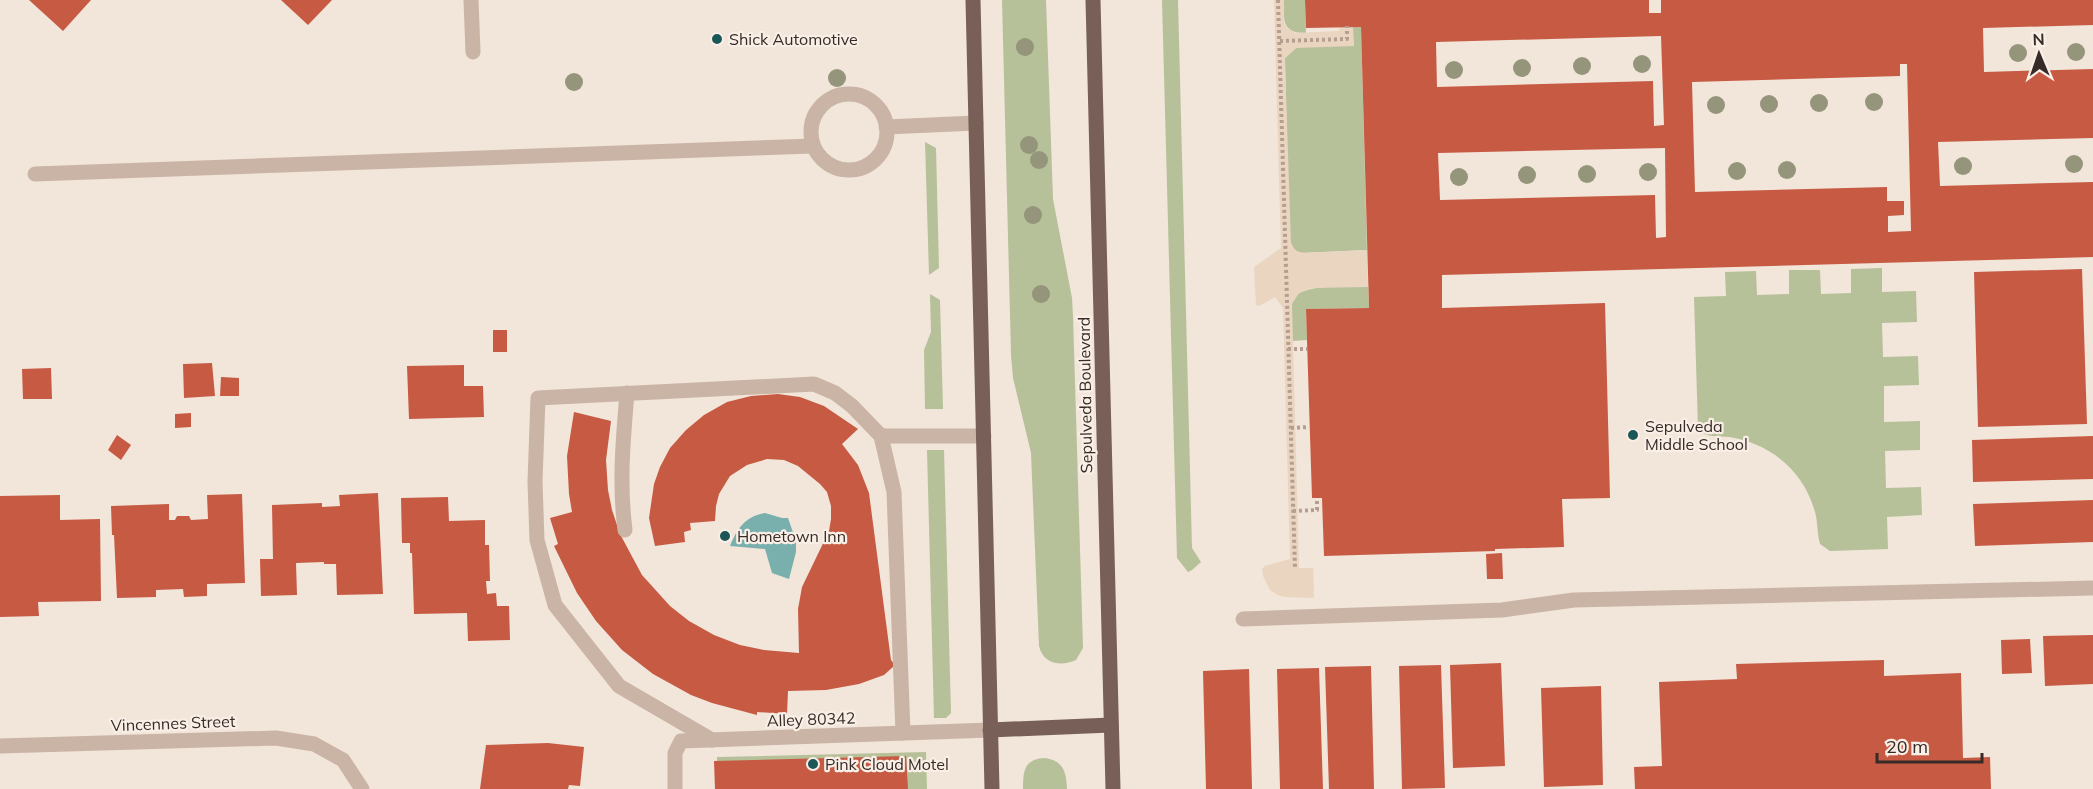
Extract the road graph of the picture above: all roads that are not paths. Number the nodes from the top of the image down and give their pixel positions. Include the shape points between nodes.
1 (471, 0) edge
2 (973, 0) edge
3 (1093, 0) edge
4 (473, 52) dead end
5 (976, 123) junction
6 (886, 127) junction
7 (813, 146) junction
8 (35, 174) dead end
9 (627, 393) junction
10 (881, 436) junction
11 (984, 436) junction
12 (624, 530) dead end
13 (2093, 588) edge
14 (1243, 619) dead end
15 (1112, 725) junction
16 (990, 730) junction
17 (903, 733) junction
18 (712, 740) junction
19 (0, 746) edge
20 (362, 789) edge
21 (675, 789) edge
22 (992, 789) edge
23 (1113, 789) edge

1 - 4 street
2 - 5 main road
3 - 15 main road, Sepulveda Boulevard
5 - 6 street
5 - 11 main road
6 - 7 street via 881,151 864,167 852,170 828,165
6 - 7 street via 883,116 866,98 840,96 828,100 812,120
7 - 8 street
9 - 10 street via 814,384 852,406
9 - 12 street via 620,467
9 - 18 street via 538,398 537,540 555,605 619,686
10 - 11 street
10 - 17 street via 894,492
11 - 16 main road
13 - 14 street via 1574,600 1502,610
15 - 16 main road
15 - 23 main road, Sepulveda Boulevard
16 - 17 street, Alley 80342
16 - 22 main road
17 - 18 street, Alley 80342
18 - 21 street, Alley 80342 via 681,741 675,753
19 - 20 street, Vincennes Street via 276,738 314,744 343,760

